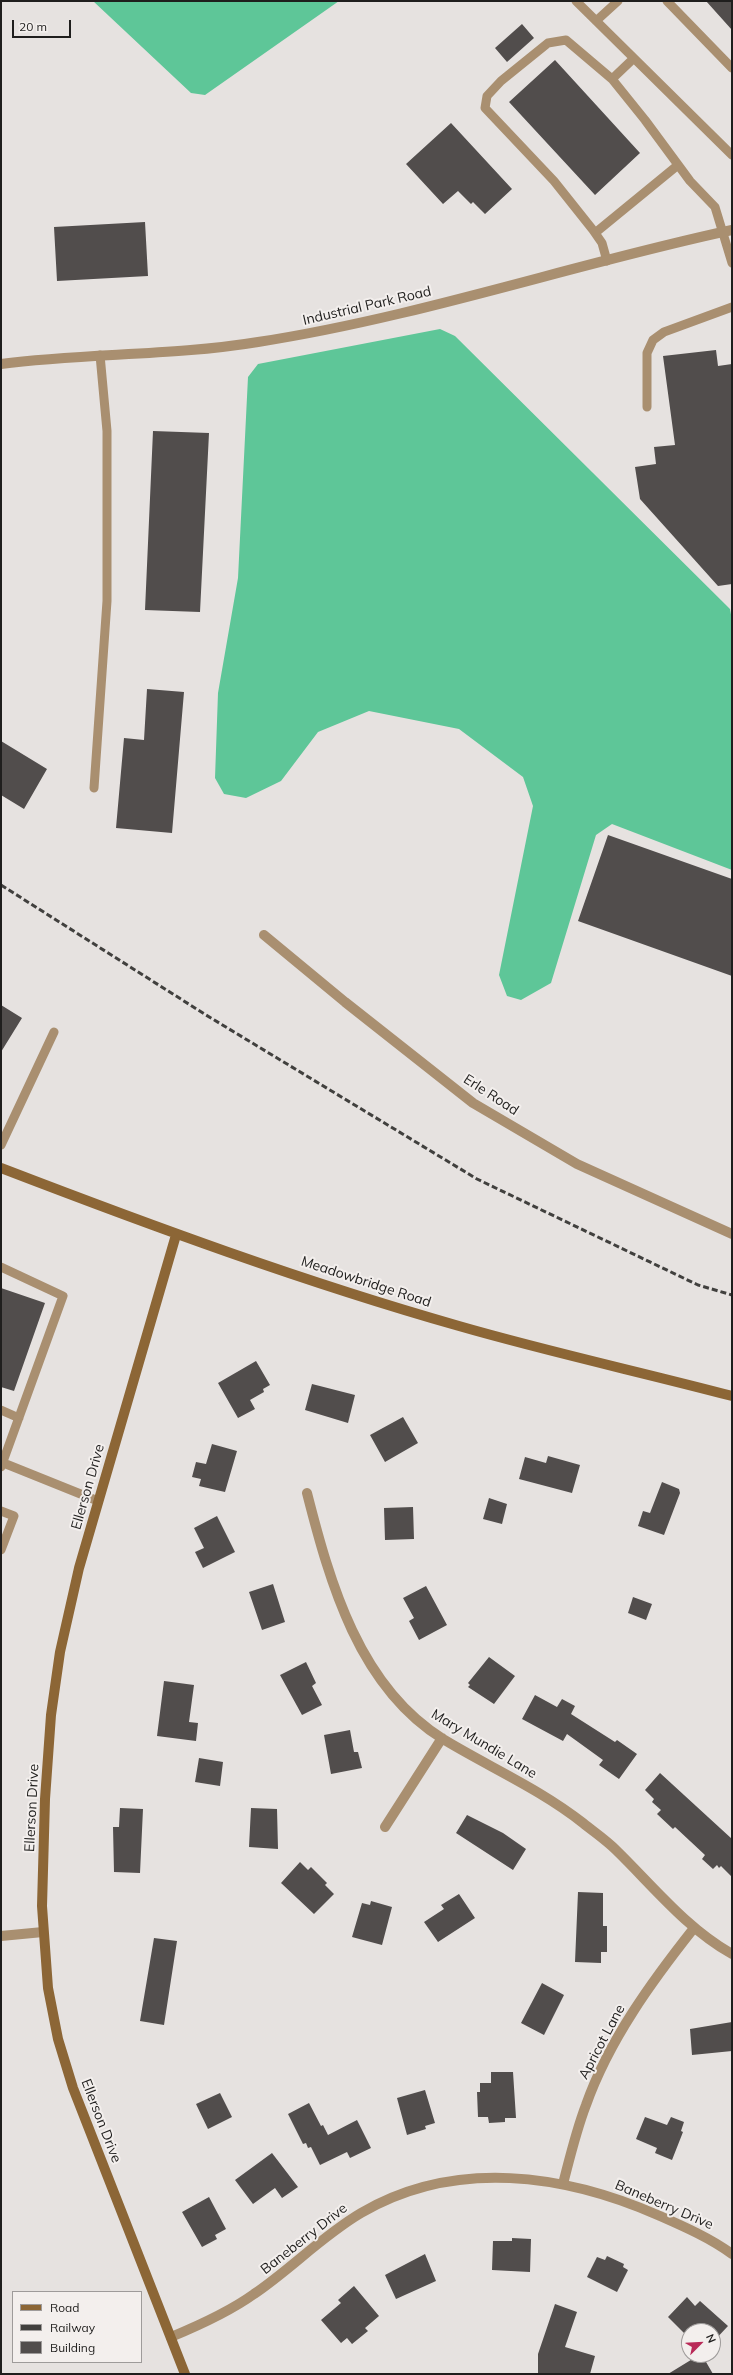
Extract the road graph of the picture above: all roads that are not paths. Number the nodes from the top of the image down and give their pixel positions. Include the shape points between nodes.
1 (576, 1) edge
2 (618, 1) edge
3 (667, 1) edge
4 (596, 21) junction
5 (633, 59) junction
6 (732, 68) edge
7 (612, 79) junction
8 (732, 155) edge
9 (678, 165) junction
10 (727, 231) edge
11 (595, 233) junction
12 (607, 261) junction
13 (732, 263) edge
14 (732, 307) edge
15 (100, 355) junction
16 (1, 364) edge
17 (647, 407) dead end
18 (94, 788) dead end
19 (264, 935) dead end
20 (54, 1032) dead end
21 (1, 1145) edge
22 (1, 1168) edge
23 (732, 1234) edge
24 (176, 1235) junction
25 (1, 1267) edge
26 (732, 1396) edge
27 (1, 1410) edge
28 (19, 1418) junction
29 (2, 1464) edge
30 (307, 1493) dead end
31 (98, 1501) junction
32 (1, 1511) edge
33 (1, 1550) edge
34 (442, 1738) junction
35 (385, 1827) dead end
36 (694, 1928) junction
37 (42, 1932) junction
38 (1, 1936) edge
39 (732, 1954) edge
40 (563, 2184) junction
41 (732, 2254) edge
42 (171, 2337) junction
43 (185, 2374) edge

1 - 4 lane
2 - 4 lane
3 - 6 lane
4 - 5 lane
5 - 7 lane
5 - 8 lane
7 - 9 lane
7 - 11 lane via 566,40 548,43 501,81 487,96 485,108 554,181
9 - 10 lane via 715,208
9 - 11 lane
10 - 12 street, Industrial Park Road
10 - 13 lane
11 - 12 lane via 602,243
12 - 15 street, Industrial Park Road via 466,298 257,343 192,350
14 - 17 lane via 664,332 653,340 647,353
15 - 16 street, Industrial Park Road via 50,357
15 - 18 lane via 107,431 107,601
19 - 23 street, Erle Road via 473,1103 578,1164
20 - 21 lane
22 - 24 street, Meadowbridge Road
24 - 26 street, Meadowbridge Road via 460,1327
24 - 31 street, Ellerson Drive
25 - 28 lane via 63,1296
27 - 28 lane
28 - 29 lane
29 - 31 lane
30 - 34 street, Mary Mundie Lane via 334,1585 359,1644 376,1673 398,1700
31 - 37 street, Ellerson Drive via 79,1568 60,1652 52,1707 45,1799
32 - 33 lane via 14,1516
34 - 35 street
34 - 36 street, Mary Mundie Lane via 530,1788 580,1821 615,1849
36 - 39 street, Mary Mundie Lane
36 - 40 street, Apricot Lane via 628,2020 605,2060 586,2103
37 - 38 street
37 - 42 street, Ellerson Drive via 48,1988 58,2039 72,2088
40 - 41 street, Baneberry Drive via 634,2205 677,2223
40 - 42 street, Baneberry Drive via 520,2177 486,2176 425,2185 398,2195 361,2213 327,2235 253,2295 213,2319
42 - 43 street, Ellerson Drive

